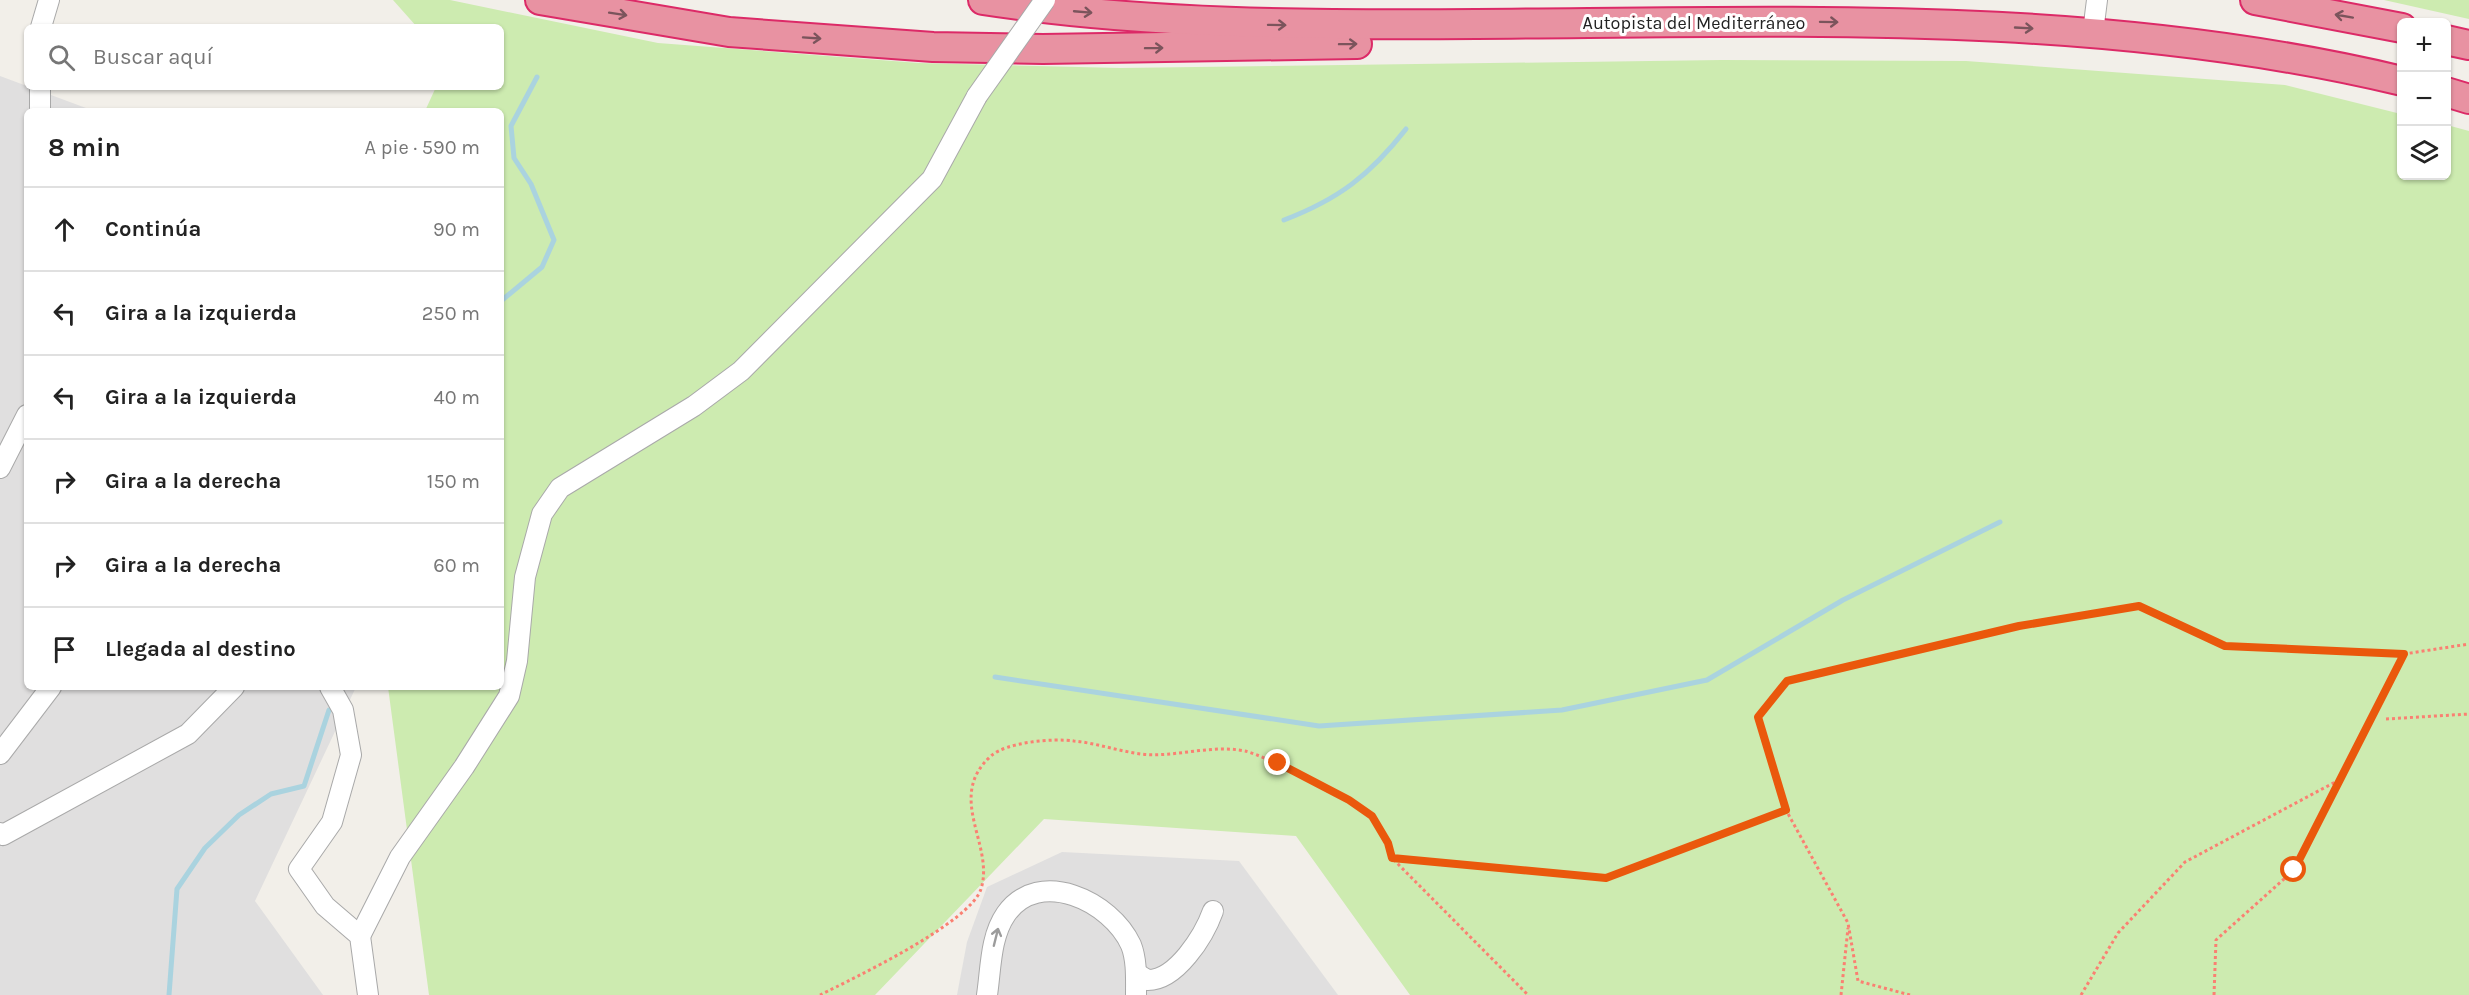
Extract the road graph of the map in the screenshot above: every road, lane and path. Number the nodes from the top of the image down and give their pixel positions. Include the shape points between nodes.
1 (49, 0) edge
2 (540, 0) edge
3 (983, 0) edge
4 (1045, 0) edge
5 (2097, 0) edge
6 (2255, 0) edge
7 (1635, 23) junction
8 (42, 24) edge
9 (2397, 27) edge
10 (2093, 32) junction
11 (2451, 41) edge
12 (2469, 45) edge
13 (2397, 80) edge
14 (39, 90) edge
15 (2451, 94) edge
16 (2469, 99) edge
17 (40, 108) edge
18 (24, 421) edge
19 (0, 468) edge
20 (2469, 644) edge
21 (2404, 654) junction
22 (49, 690) edge
23 (231, 690) edge
24 (332, 690) edge
25 (2469, 714) edge
26 (2386, 719) dead end
27 (0, 754) edge
28 (2340, 779) junction
29 (1786, 810) junction
30 (0, 833) edge
31 (1392, 858) junction
32 (1213, 911) dead end
33 (1848, 924) junction
34 (360, 936) junction
35 (1171, 970) junction
36 (1136, 973) junction
37 (368, 995) edge
38 (820, 995) edge
39 (987, 995) edge
40 (1136, 995) edge
41 (1151, 995) edge
42 (1528, 995) edge
43 (1841, 995) edge
44 (1910, 995) edge
45 (2081, 995) edge
46 (2214, 995) edge

1 - 8 street
2 -> 7 highway via 729,32 933,47 1055,49 1565,39
3 -> 7 highway, Autopista del Mediterráneo via 1272,25
4 - 34 street, bridge via 977,96 933,179 741,371 694,406 560,488 542,514 525,577 517,661 508,696 464,767 400,857
5 - 10 street
9 -> 6 highway
7 -> 10 highway, Autopista del Mediterráneo via 1960,24
10 - 13 highway, Autopista del Mediterráneo via 2219,45
11 - 12 highway
14 - 17 street
15 - 16 highway
18 - 19 street
20 - 21 path
21 - 28 path
21 - 29 path via 2225,646 2139,606 2019,626 1787,681 1758,717
22 - 27 street
23 - 30 street via 188,734 3,835
24 - 34 street via 343,710 351,755 332,822 299,869 325,906
25 - 26 path
28 - 45 path via 2185,861 2118,933
28 - 46 path via 2294,870 2216,940
29 - 31 path via 1606,878
29 - 33 path
31 - 38 path via 1372,816 1278,763 1245,751 1158,756 1073,741 1017,746 992,754 978,770 971,789 982,866 981,890 964,913
31 - 42 path
32 - 35 street via 1199,941
33 - 43 path
33 - 44 path via 1858,981
34 - 37 street
35 - 36 street via 1156,980
35 - 41 street
39 -> 36 street via 999,926 1016,903 1039,892 1081,898 1112,918 1131,945
36 - 40 street

